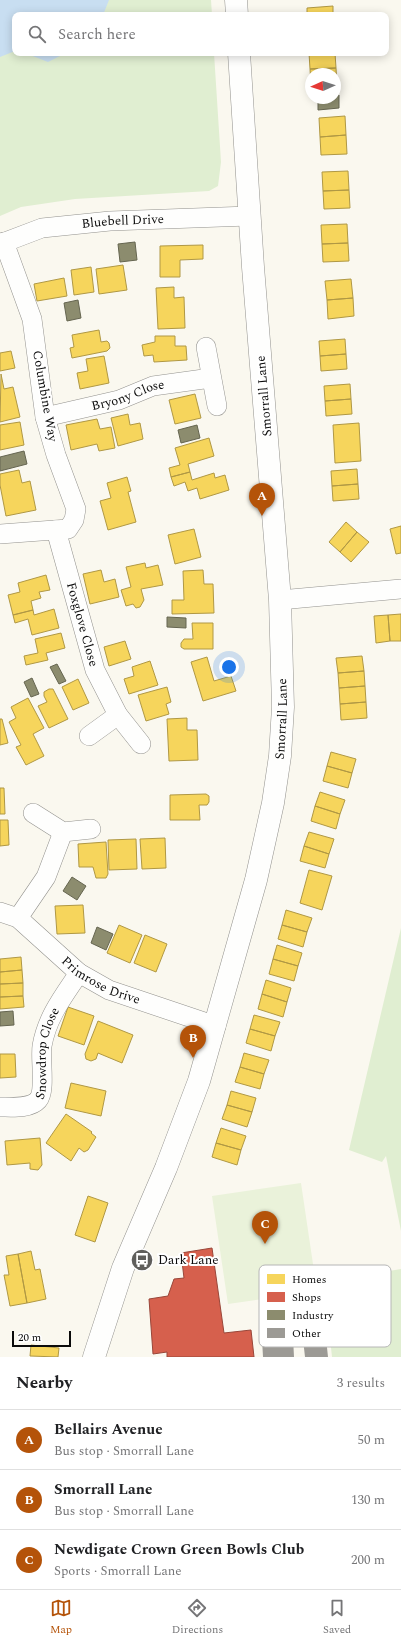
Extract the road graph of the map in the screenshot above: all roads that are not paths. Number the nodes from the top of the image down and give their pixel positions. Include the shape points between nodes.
1 (236, 0) edge
2 (237, 12) edge
3 (239, 56) edge
4 (249, 216) junction
5 (2, 243) edge
6 (206, 347) dead end
7 (211, 378) junction
8 (217, 406) dead end
9 (45, 417) junction
10 (56, 530) junction
11 (0, 534) edge
12 (401, 589) edge
13 (280, 600) junction
14 (118, 715) junction
15 (89, 736) dead end
16 (141, 744) dead end
17 (34, 812) dead end
18 (91, 829) dead end
19 (63, 832) junction
20 (0, 912) edge
21 (18, 918) junction
22 (79, 973) junction
23 (216, 1026) junction
24 (0, 1107) edge
25 (94, 1357) edge

1 - 2 street
3 - 4 street, Smorrall Lane
4 - 5 street, Bluebell Drive via 110,221 49,227
4 - 13 street, Smorrall Lane
5 - 9 street, Columbine Way via 32,319
6 - 7 street
7 - 8 street
7 - 9 street, Bryony Close via 153,386 119,400
9 - 10 street, Columbine Way via 76,509 74,520 68,529
10 - 11 street, Columbine Way
10 - 14 street, Foxglove Close via 95,670
12 - 13 street
13 - 23 street, Smorrall Lane via 284,707 274,803
14 - 15 street
14 - 16 street, Foxglove Close
17 - 19 street
18 - 19 street
19 - 21 street via 46,876
20 - 21 street, Primrose Drive
21 - 22 street, Primrose Drive
22 - 23 street, Primrose Drive via 109,990
22 - 24 street, Snowdrop Close via 56,1007 45,1030 41,1056 42,1091 39,1100 33,1105
23 - 25 street, Smorrall Lane via 200,1081 123,1268

